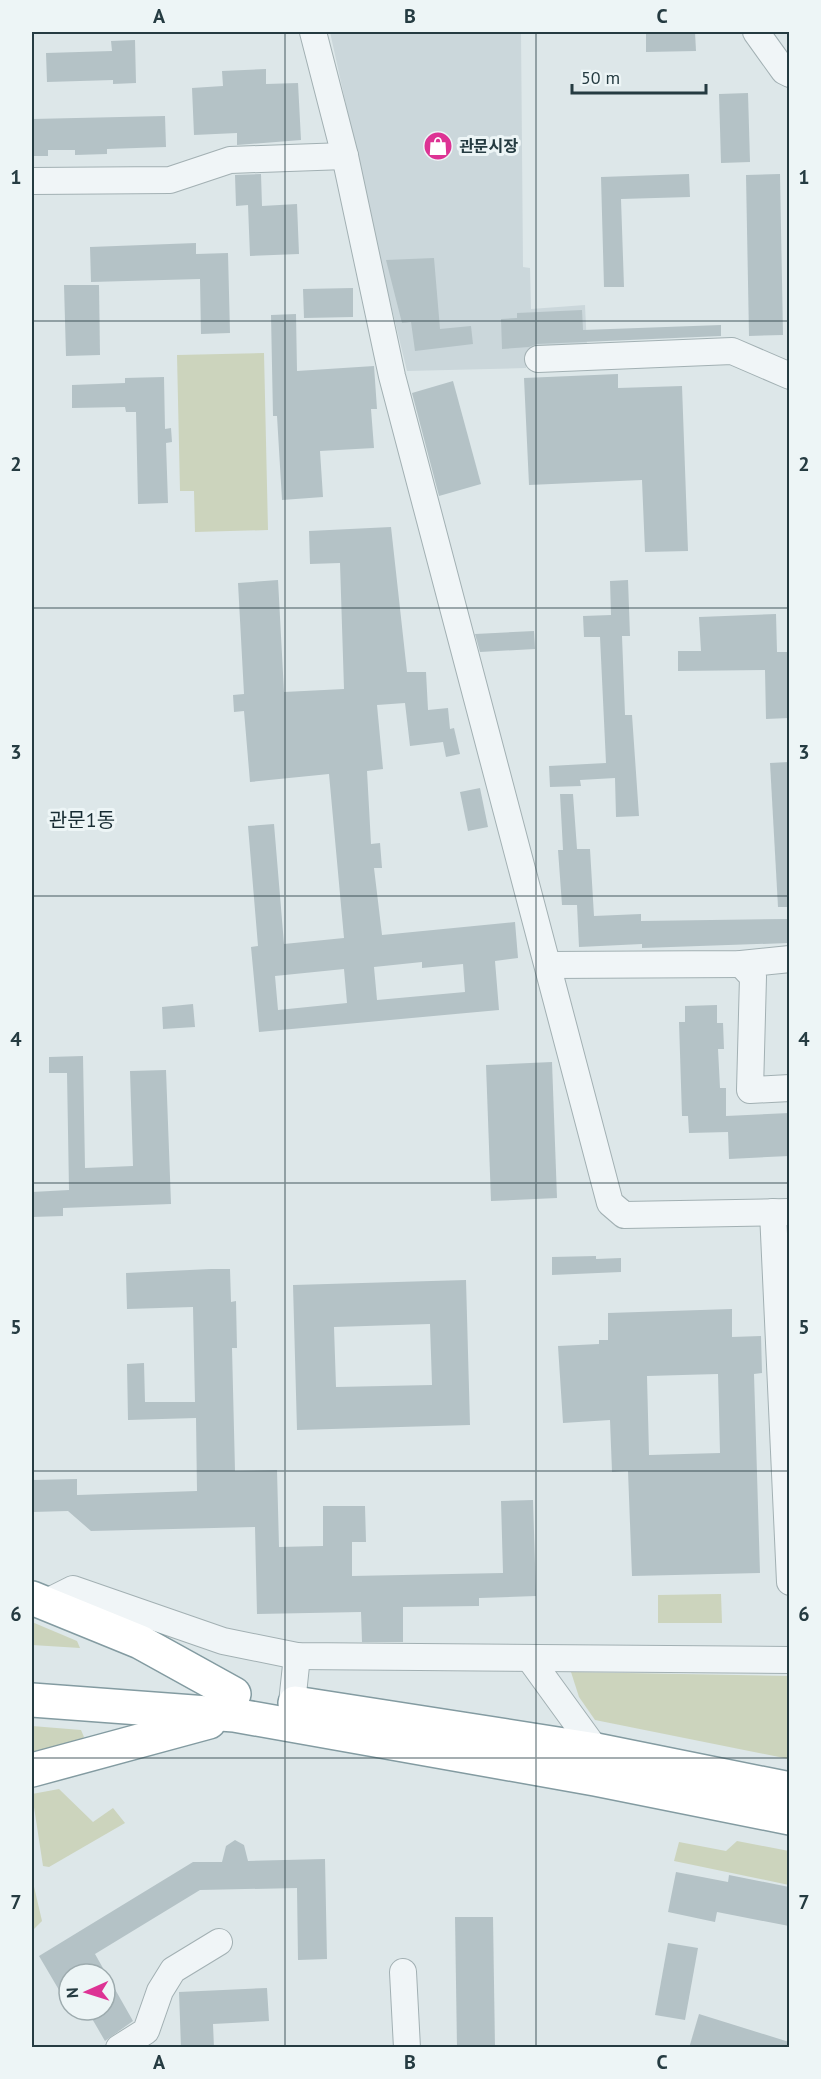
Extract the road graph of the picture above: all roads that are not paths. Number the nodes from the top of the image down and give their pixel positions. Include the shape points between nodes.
1 (313, 32) edge
2 (756, 32) edge
3 (789, 74) edge
4 (345, 156) junction
5 (32, 181) edge
6 (538, 359) dead end
7 (789, 375) edge
8 (789, 959) edge
9 (741, 964) junction
10 (549, 965) junction
11 (789, 1088) edge
12 (781, 1212) edge
13 (789, 1582) edge
14 (38, 1601) edge
15 (297, 1656) junction
16 (530, 1659) junction
17 (789, 1660) edge
18 (32, 1679) edge
19 (32, 1700) edge
20 (291, 1703) junction
21 (234, 1704) junction
22 (596, 1750) junction
23 (32, 1770) edge
24 (789, 1789) edge
25 (789, 1818) edge
26 (219, 1942) dead end
27 (403, 1972) dead end
28 (119, 2048) edge
29 (407, 2048) edge

1 - 4 street
2 - 3 street
4 - 5 street via 230,160 170,180
4 - 10 street via 392,376
6 - 7 street via 732,351
8 - 9 street
9 - 10 street
9 - 11 street via 753,978 750,1090
10 - 12 street via 610,1203 624,1215
12 - 13 street
14 - 15 street via 73,1589 223,1641
14 - 21 highway via 140,1642
15 - 16 street
15 - 20 street
16 - 17 street
16 - 22 street
18 - 21 highway
19 - 21 highway
20 - 21 highway
20 - 22 highway
21 - 23 highway
21 - 25 highway
22 - 24 highway
26 - 28 street via 173,1970 160,1991 146,2031
27 - 29 street

